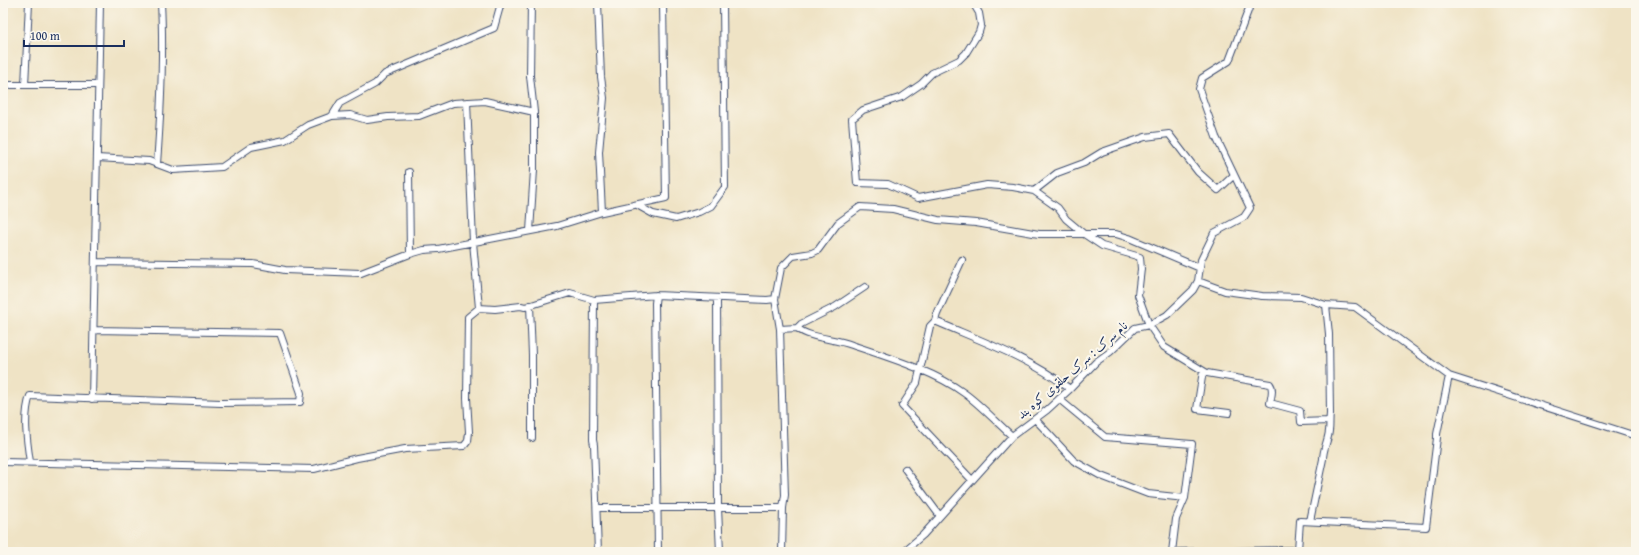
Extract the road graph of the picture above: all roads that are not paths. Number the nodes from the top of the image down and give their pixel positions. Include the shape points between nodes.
1 (29, 3) edge
2 (100, 3) edge
3 (161, 3) edge
4 (501, 3) edge
5 (531, 3) edge
6 (598, 3) edge
7 (663, 3) edge
8 (723, 3) edge
9 (973, 3) edge
10 (1251, 3) edge
11 (3, 85) edge
12 (25, 85) junction
13 (98, 85) junction
14 (467, 102) junction
15 (534, 112) junction
16 (332, 116) junction
17 (97, 158) junction
18 (156, 164) junction
19 (409, 172) dead end
20 (1234, 175) junction
21 (1034, 191) junction
22 (637, 205) junction
23 (602, 212) junction
24 (530, 231) junction
25 (1084, 234) junction
26 (473, 242) junction
27 (410, 254) junction
28 (962, 260) dead end
29 (95, 262) junction
30 (1200, 268) junction
31 (1198, 281) junction
32 (865, 287) dead end
33 (656, 295) junction
34 (717, 298) junction
35 (775, 299) junction
36 (594, 300) junction
37 (530, 305) junction
38 (1326, 305) junction
39 (479, 308) junction
40 (935, 321) junction
41 (1149, 325) junction
42 (796, 328) junction
43 (780, 329) junction
44 (94, 330) junction
45 (920, 370) junction
46 (1203, 370) junction
47 (1449, 376) junction
48 (1070, 389) junction
49 (92, 399) junction
50 (1059, 399) junction
51 (1229, 413) dead end
52 (1035, 419) junction
53 (1329, 421) junction
54 (1012, 436) junction
55 (1636, 436) edge
56 (532, 438) dead end
57 (3, 462) edge
58 (30, 462) junction
59 (905, 469) dead end
60 (972, 480) junction
61 (1185, 498) junction
62 (597, 508) junction
63 (657, 508) junction
64 (718, 508) junction
65 (783, 508) junction
66 (940, 516) junction
67 (1310, 521) junction
68 (598, 552) edge
69 (658, 552) edge
70 (720, 552) edge
71 (782, 552) edge
72 (903, 552) edge
73 (1173, 552) edge

1 - 12 street
2 - 13 street
3 - 18 street via 162,83
4 - 16 street via 494,28 385,74 374,84 340,103
5 - 15 street via 530,76
6 - 23 street via 604,98 599,152
7 - 22 street via 666,198
8 - 22 street via 725,187 711,206 676,219 653,214
9 - 21 street via 979,13 981,25 966,53 959,60 932,73 902,97 863,110 852,118 858,183 888,184 918,198 987,185
10 - 20 street via 1229,61 1202,78 1199,90 1216,137
11 - 12 street
12 - 13 street
13 - 17 street
14 - 15 street via 485,101
14 - 16 street via 453,103 419,116 368,120 350,115
14 - 26 street
15 - 24 street
16 - 18 street via 308,125 285,140 251,147 222,167 173,170
17 - 18 street via 148,161
17 - 29 street
19 - 27 street
20 - 21 street via 1218,190 1198,172 1169,134 1145,138 1102,152 1084,164 1058,173
20 - 30 street via 1250,208 1244,217 1214,233 1201,260
21 - 25 street via 1058,208 1066,219
22 - 23 street
23 - 24 street via 557,226
24 - 26 street
25 - 30 street via 1116,234
25 - 35 street via 1039,234 976,222 938,220 893,209 860,207 838,223 818,250 793,256 781,268
25 - 41 street via 1102,246 1140,257 1138,295
26 - 27 street
26 - 39 street
27 - 29 street via 361,274 285,270 253,264
28 - 40 street
29 - 44 street
30 - 31 street
31 - 38 street via 1225,291 1262,296 1301,297
31 - 41 street, نام سرک : سرک حلقوی کوه بند via 1166,315
32 - 42 street
33 - 34 street
33 - 36 street
33 - 63 street
34 - 35 street
34 - 64 street
35 - 43 street
36 - 37 street via 570,293
36 - 62 street via 593,440
37 - 39 street
37 - 56 street
38 - 47 street via 1355,307
38 - 53 street via 1329,334
39 - 58 street via 468,317 468,441 464,446 405,449 314,469
40 - 45 street via 930,326
40 - 48 street via 1010,353 1054,377
41 - 46 street via 1164,347
41 - 48 street, نام سرک : سرک حلقوی کوه بند via 1135,328
42 - 43 street
42 - 45 street via 810,335 850,344
43 - 65 street via 785,496
44 - 49 street
44 - 49 street via 280,333 301,392 300,402 221,403
45 - 54 street via 938,377 964,393
45 - 60 street via 917,383 902,406
46 - 51 street via 1197,409
46 - 53 street via 1207,373 1270,384 1270,403 1300,411 1301,422
47 - 55 street
47 - 67 street via 1437,434 1426,527
48 - 50 street, نام سرک : سرک حلقوی کوه بند
49 - 58 street via 30,396 27,408
50 - 52 street, نام سرک : سرک حلقوی کوه بند
50 - 61 street via 1105,438 1192,444
52 - 54 street, نام سرک : سرک حلقوی کوه بند
52 - 61 street via 1074,461 1101,476 1148,494
53 - 67 street via 1330,428 1323,451
54 - 60 street, نام سرک : سرک حلقوی کوه بند
57 - 58 street
59 - 66 street
60 - 66 street, نام سرک : سرک حلقوی کوه بند
61 - 73 street via 1176,519
62 - 63 street
62 - 68 street
63 - 64 street
63 - 69 street
64 - 65 street
64 - 70 street
65 - 71 street
66 - 72 street, نام سرک : سرک حلقوی کوه بند
67 - 73 street via 1300,521 1298,550

